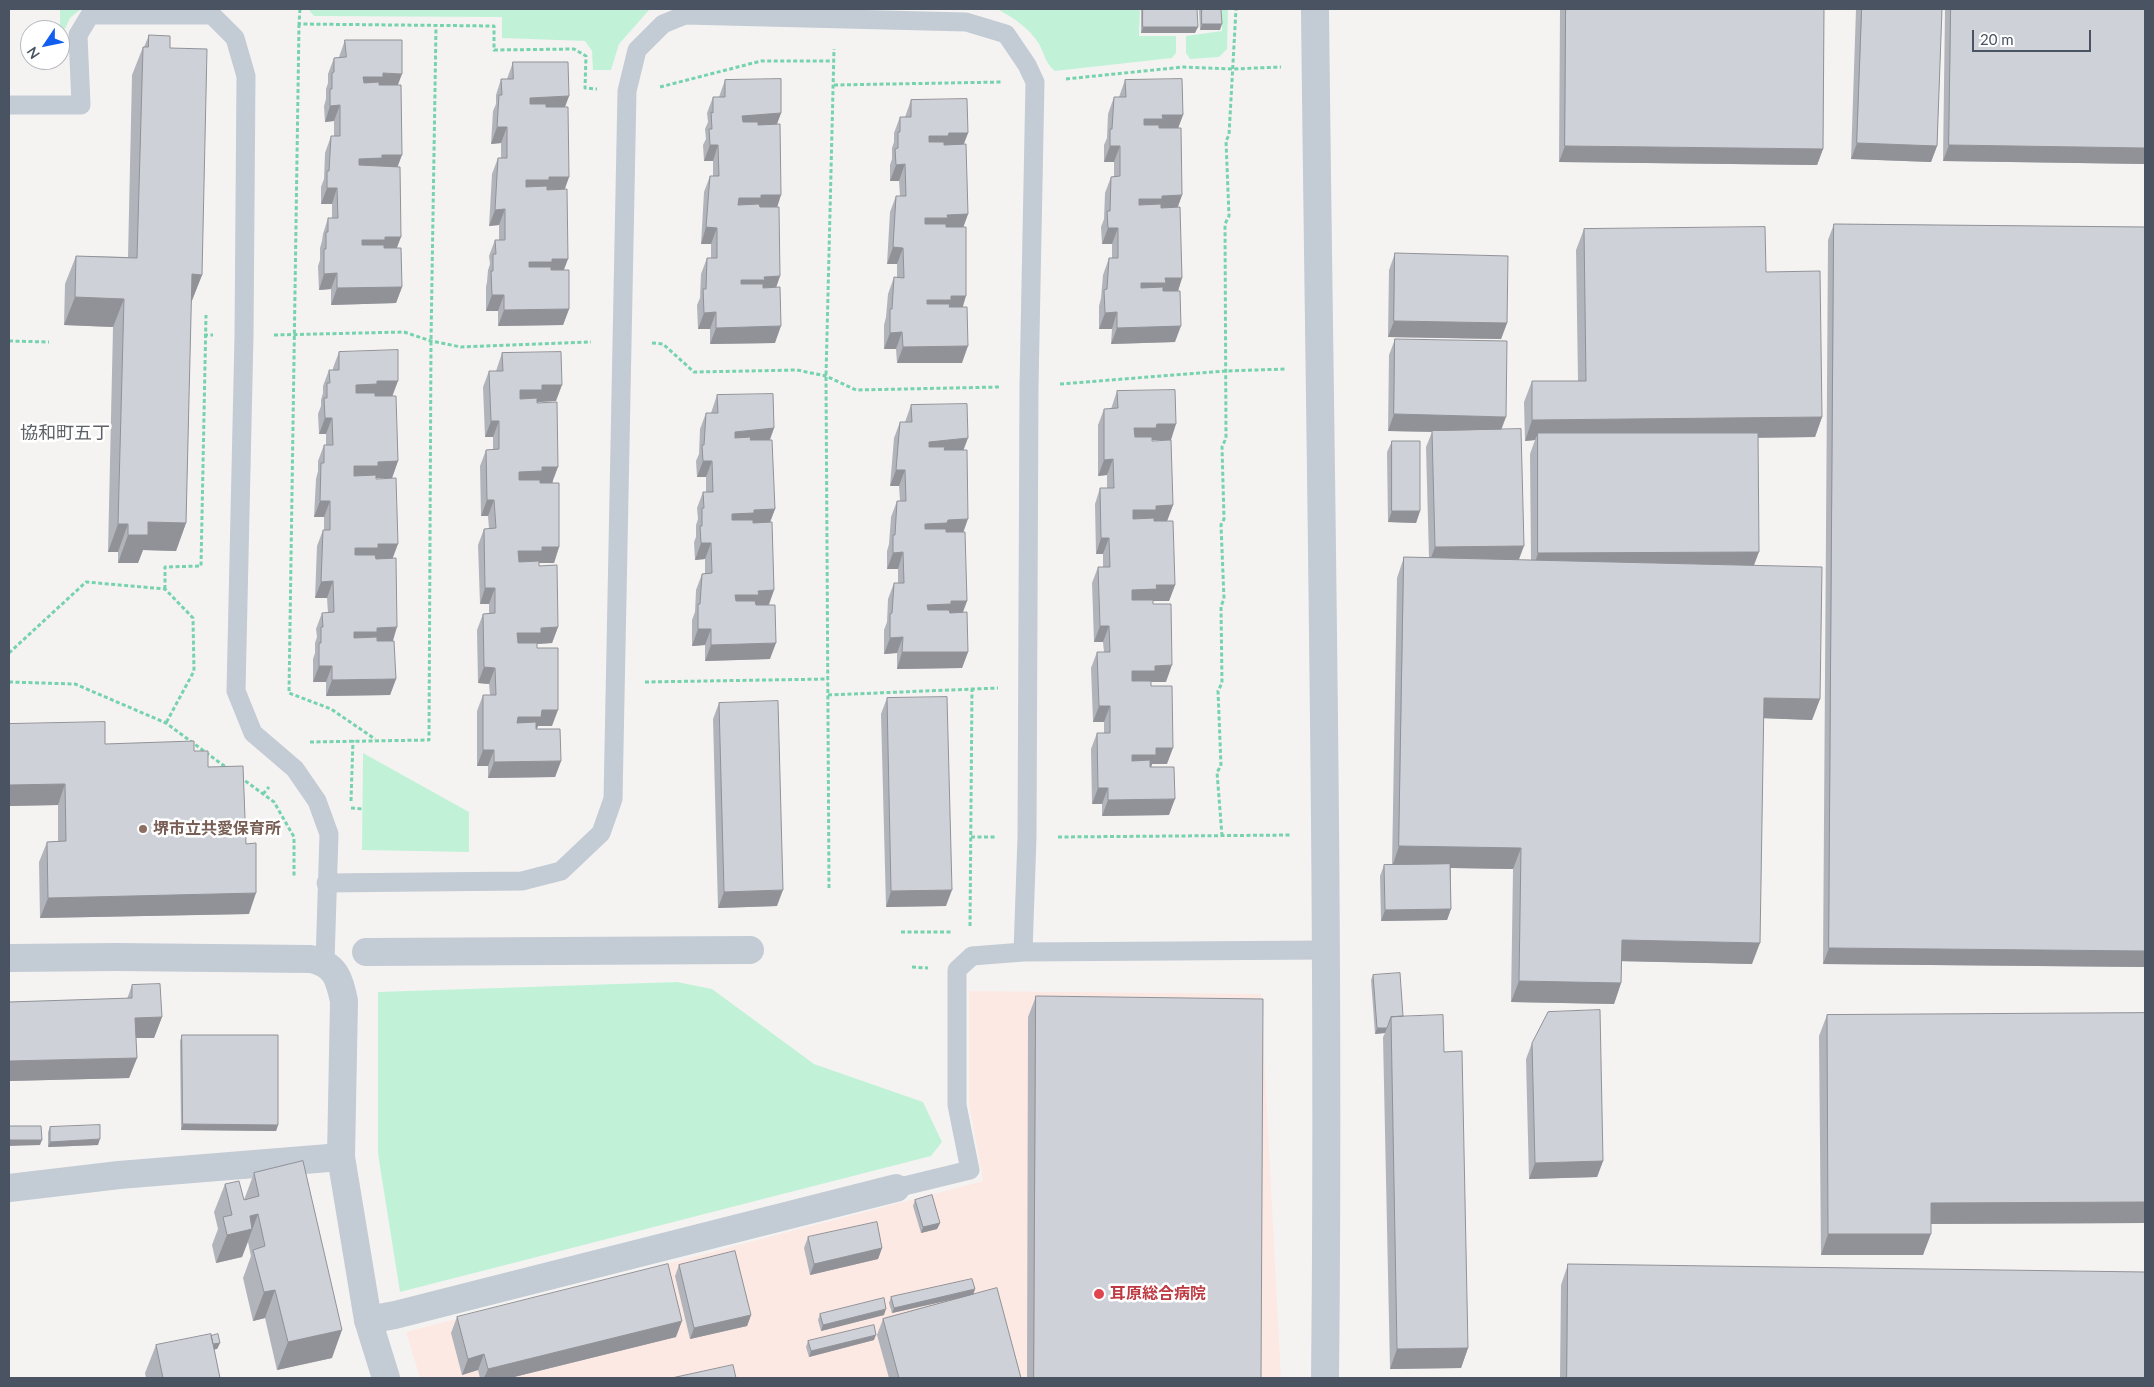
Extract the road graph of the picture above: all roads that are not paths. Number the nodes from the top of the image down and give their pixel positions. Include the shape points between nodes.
1 (1315, 9) edge
2 (685, 12) edge
3 (9, 105) edge
4 (326, 883) junction
5 (750, 950) dead end
6 (1325, 950) junction
7 (366, 952) dead end
8 (1023, 952) junction
9 (9, 958) edge
10 (325, 962) junction
11 (341, 1158) junction
12 (9, 1188) edge
13 (896, 1188) joint
14 (368, 1320) junction
15 (386, 1378) edge
16 (1325, 1378) edge

1 - 6 street
2 - 4 lane via 662,24 637,50 627,91 613,799 601,833 561,871 522,880
2 - 8 lane via 966,22 1006,34 1035,82
3 - 4 lane via 81,105 78,34 90,15 212,15 235,38 246,76 236,691 253,733 296,769 317,801 329,834
4 - 10 lane
5 - 7 street
6 - 8 lane
6 - 16 street
8 - 13 lane via 972,956 956,970 957,1105 970,1170
9 - 10 street via 311,959
10 - 11 street via 339,977 344,1001
11 - 12 street via 119,1175
11 - 14 street
13 - 14 street
14 - 15 street

